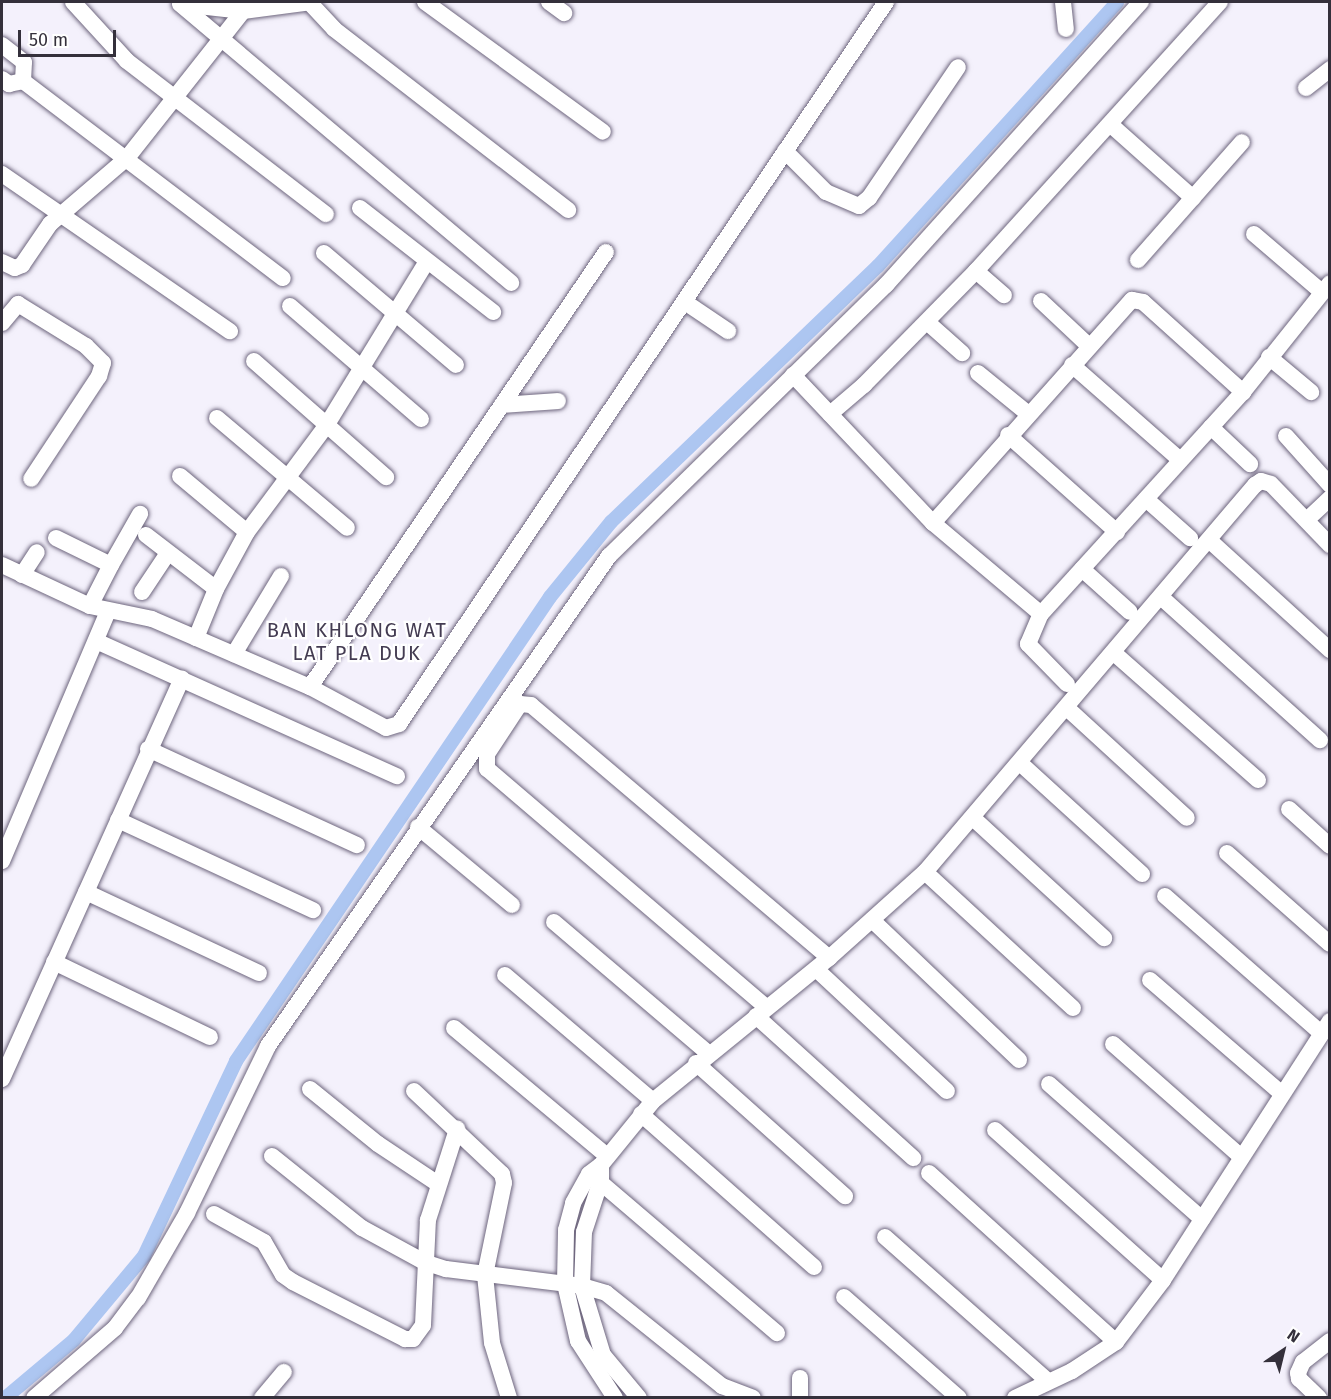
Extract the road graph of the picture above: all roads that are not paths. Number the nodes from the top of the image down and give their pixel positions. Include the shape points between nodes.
1 (74, 2) edge
2 (310, 2) edge
3 (425, 2) edge
4 (549, 2) edge
5 (886, 2) edge
6 (1063, 2) edge
7 (1141, 2) edge
8 (1220, 2) edge
9 (243, 11) junction
10 (564, 13) dead end
11 (1066, 29) dead end
12 (219, 40) junction
13 (2, 45) edge
14 (958, 67) dead end
15 (1329, 69) edge
16 (2, 79) edge
17 (23, 81) junction
18 (1306, 88) dead end
19 (176, 100) junction
20 (1110, 124) junction
21 (603, 132) dead end
22 (1242, 142) dead end
23 (785, 151) junction
24 (127, 158) junction
25 (2, 174) edge
26 (1193, 198) junction
27 (360, 208) dead end
28 (568, 210) dead end
29 (61, 213) junction
30 (326, 214) dead end
31 (1254, 234) dead end
32 (606, 252) dead end
33 (324, 253) dead end
34 (1138, 260) dead end
35 (427, 261) junction
36 (2, 262) edge
37 (976, 271) junction
38 (283, 278) dead end
39 (511, 283) dead end
40 (1326, 287) edge
41 (1004, 295) dead end
42 (1041, 301) dead end
43 (685, 302) junction
44 (290, 306) dead end
45 (493, 312) dead end
46 (394, 313) junction
47 (927, 322) junction
48 (2, 323) edge
49 (230, 331) dead end
50 (728, 331) dead end
51 (1089, 346) junction
52 (962, 353) dead end
53 (1269, 357) junction
54 (254, 361) dead end
55 (456, 365) dead end
56 (1072, 365) junction
57 (360, 368) junction
58 (978, 373) dead end
59 (793, 375) junction
60 (1242, 392) junction
61 (1311, 392) dead end
62 (558, 401) dead end
63 (502, 405) junction
64 (1027, 413) junction
65 (830, 414) junction
66 (218, 418) dead end
67 (422, 419) dead end
68 (326, 426) junction
69 (1211, 428) junction
70 (1008, 435) junction
71 (1286, 436) dead end
72 (1180, 460) junction
73 (1250, 464) dead end
74 (180, 476) dead end
75 (386, 477) dead end
76 (31, 479) dead end
77 (288, 480) junction
78 (1329, 485) edge
79 (1329, 498) edge
80 (1146, 499) junction
81 (140, 514) dead end
82 (1312, 516) dead end
83 (933, 523) junction
84 (347, 528) dead end
85 (247, 532) junction
86 (1117, 532) junction
87 (146, 535) dead end
88 (56, 538) dead end
89 (1190, 538) dead end
90 (1209, 540) junction
91 (1329, 545) edge
92 (38, 552) dead end
93 (168, 553) junction
94 (2, 565) edge
95 (111, 565) junction
96 (1082, 569) junction
97 (22, 575) junction
98 (281, 576) dead end
99 (216, 589) junction
100 (142, 592) dead end
101 (1161, 597) junction
102 (90, 606) junction
103 (108, 611) junction
104 (1130, 612) dead end
105 (1041, 614) junction
106 (196, 638) junction
107 (96, 641) junction
108 (1329, 650) edge
109 (1114, 652) junction
110 (234, 654) junction
111 (182, 679) junction
112 (1067, 684) dead end
113 (310, 687) junction
114 (1068, 709) junction
115 (1320, 740) dead end
116 (148, 749) junction
117 (1020, 764) junction
118 (397, 776) dead end
119 (1258, 780) dead end
120 (1289, 808) dead end
121 (973, 818) junction
122 (1187, 818) dead end
123 (118, 820) junction
124 (418, 827) junction
125 (357, 845) dead end
126 (1329, 846) edge
127 (1227, 853) dead end
128 (2, 861) edge
129 (925, 872) junction
130 (1142, 874) dead end
131 (86, 892) junction
132 (1165, 896) dead end
133 (512, 905) dead end
134 (313, 910) dead end
135 (872, 920) junction
136 (554, 922) dead end
137 (1104, 938) dead end
138 (1329, 944) edge
139 (829, 958) junction
140 (54, 962) junction
141 (816, 969) junction
142 (259, 973) dead end
143 (505, 975) dead end
144 (1150, 980) dead end
145 (1072, 1008) dead end
146 (761, 1012) junction
147 (1325, 1027) edge
148 (454, 1028) dead end
149 (210, 1037) dead end
150 (1113, 1044) dead end
151 (702, 1058) junction
152 (1019, 1060) dead end
153 (2, 1079) edge
154 (1049, 1084) dead end
155 (310, 1089) dead end
156 (414, 1091) dead end
157 (947, 1091) dead end
158 (1281, 1093) junction
159 (653, 1101) junction
160 (641, 1114) junction
161 (457, 1128) junction
162 (995, 1130) dead end
163 (272, 1156) dead end
164 (1241, 1157) junction
165 (913, 1158) dead end
166 (600, 1169) junction
167 (929, 1173) dead end
168 (438, 1184) junction
169 (845, 1196) dead end
170 (214, 1214) dead end
171 (1202, 1219) junction
172 (885, 1237) dead end
173 (424, 1262) junction
174 (814, 1267) dead end
175 (485, 1275) junction
176 (1162, 1280) junction
177 (565, 1284) junction
178 (582, 1286) junction
179 (844, 1297) dead end
180 (777, 1333) dead end
181 (1329, 1341) edge
182 (1116, 1342) junction
183 (284, 1372) dead end
184 (800, 1378) dead end
185 (1048, 1381) junction
186 (800, 1397) edge
187 (34, 1398) edge
188 (262, 1398) edge
189 (509, 1398) edge
190 (615, 1398) edge
191 (639, 1398) edge
192 (753, 1398) edge
193 (959, 1398) edge
194 (1015, 1398) edge
195 (1319, 1398) edge

1 - 19 street via 127,61
2 - 9 street
2 - 28 street via 334,29
3 - 21 street
4 - 10 street
5 - 23 street
6 - 11 street
7 - 59 street via 886,285
8 - 20 street
9 - 12 street
9 - 12 street via 180,4
12 - 19 street
12 - 39 street
13 - 17 street via 24,62
14 - 23 street via 870,198 859,206 826,192
15 - 18 street
16 - 17 street via 9,84
17 - 24 street
19 - 24 street
19 - 30 street
20 - 26 street
20 - 37 street
22 - 26 street
23 - 43 street
24 - 29 street
24 - 38 street
25 - 29 street
26 - 34 street
27 - 35 street
29 - 36 street via 22,265 15,268
29 - 49 street
31 - 40 street
32 - 63 street
33 - 46 street
35 - 45 street
35 - 46 street
37 - 41 street
37 - 47 street
40 - 53 street
42 - 51 street
43 - 50 street
43 - 113 street via 399,724 386,728
44 - 57 street
46 - 55 street
46 - 57 street
47 - 52 street
47 - 65 street
48 - 76 street via 18,304 86,346 103,363 99,376
51 - 56 street
51 - 60 street via 1126,304 1136,300
53 - 60 street
53 - 61 street
54 - 68 street
56 - 64 street
56 - 72 street
57 - 67 street
57 - 68 street
58 - 64 street
59 - 65 street
59 - 124 street via 609,556
60 - 69 street
62 - 63 street
63 - 113 street
64 - 70 street
65 - 83 street
66 - 77 street
68 - 75 street
68 - 77 street
69 - 72 street
69 - 73 street
70 - 83 street
70 - 86 street
71 - 78 street
72 - 80 street
74 - 85 street
77 - 84 street
77 - 85 street
79 - 82 street
80 - 86 street
80 - 89 street
81 - 95 street
83 - 105 street
85 - 99 street
86 - 96 street
87 - 93 street
88 - 95 street
90 - 91 street via 1261,481 1271,484
90 - 101 street
90 - 108 street
92 - 97 street
93 - 99 street
93 - 100 street
94 - 97 street
95 - 102 street
96 - 104 street
96 - 105 street
97 - 102 street
98 - 110 street
99 - 106 street
101 - 109 street
101 - 115 street
102 - 103 street
103 - 106 street via 133,612
103 - 107 street
105 - 112 street via 1028,644
106 - 110 street
107 - 111 street
107 - 128 street
109 - 114 street
109 - 119 street
110 - 113 street
111 - 116 street
111 - 118 street
114 - 117 street
114 - 122 street
116 - 123 street
116 - 125 street
117 - 121 street
117 - 130 street
120 - 126 street
121 - 129 street
121 - 137 street
123 - 131 street
123 - 134 street
124 - 133 street
124 - 187 street via 268,1046 187,1213 144,1289 115,1328
127 - 138 street
129 - 135 street
129 - 145 street
131 - 140 street
131 - 142 street
132 - 147 street
135 - 139 street
135 - 152 street
136 - 151 street
139 - 141 street
139 - 146 street via 531,705 520,704 487,754 487,769
140 - 149 street
140 - 153 street
141 - 146 street
141 - 157 street
143 - 159 street
144 - 158 street
146 - 151 street
146 - 165 street
147 - 158 street
148 - 166 street
150 - 164 street
151 - 159 street
151 - 169 street
154 - 171 street
155 - 168 street via 378,1144
156 - 161 street
158 - 164 street
159 - 160 street
160 - 166 street
160 - 174 street
161 - 168 street
161 - 175 street via 494,1164 504,1183
162 - 176 street
163 - 173 street via 362,1228
164 - 171 street
166 - 177 street via 573,1203 566,1230
166 - 178 street via 585,1232
166 - 180 street
167 - 182 street
168 - 173 street via 428,1220
170 - 173 street via 264,1242 283,1275 292,1282 405,1339 413,1339 423,1325
171 - 176 street
172 - 185 street
173 - 175 street
175 - 177 street
175 - 189 street via 492,1343
176 - 182 street
177 - 178 street
177 - 190 street via 578,1341
178 - 191 street via 603,1355
178 - 192 street via 618,1300 722,1386
179 - 193 street
181 - 195 street via 1303,1362 1298,1373 1299,1379
182 - 185 street via 1097,1358
183 - 188 street
184 - 186 street
185 - 194 street

